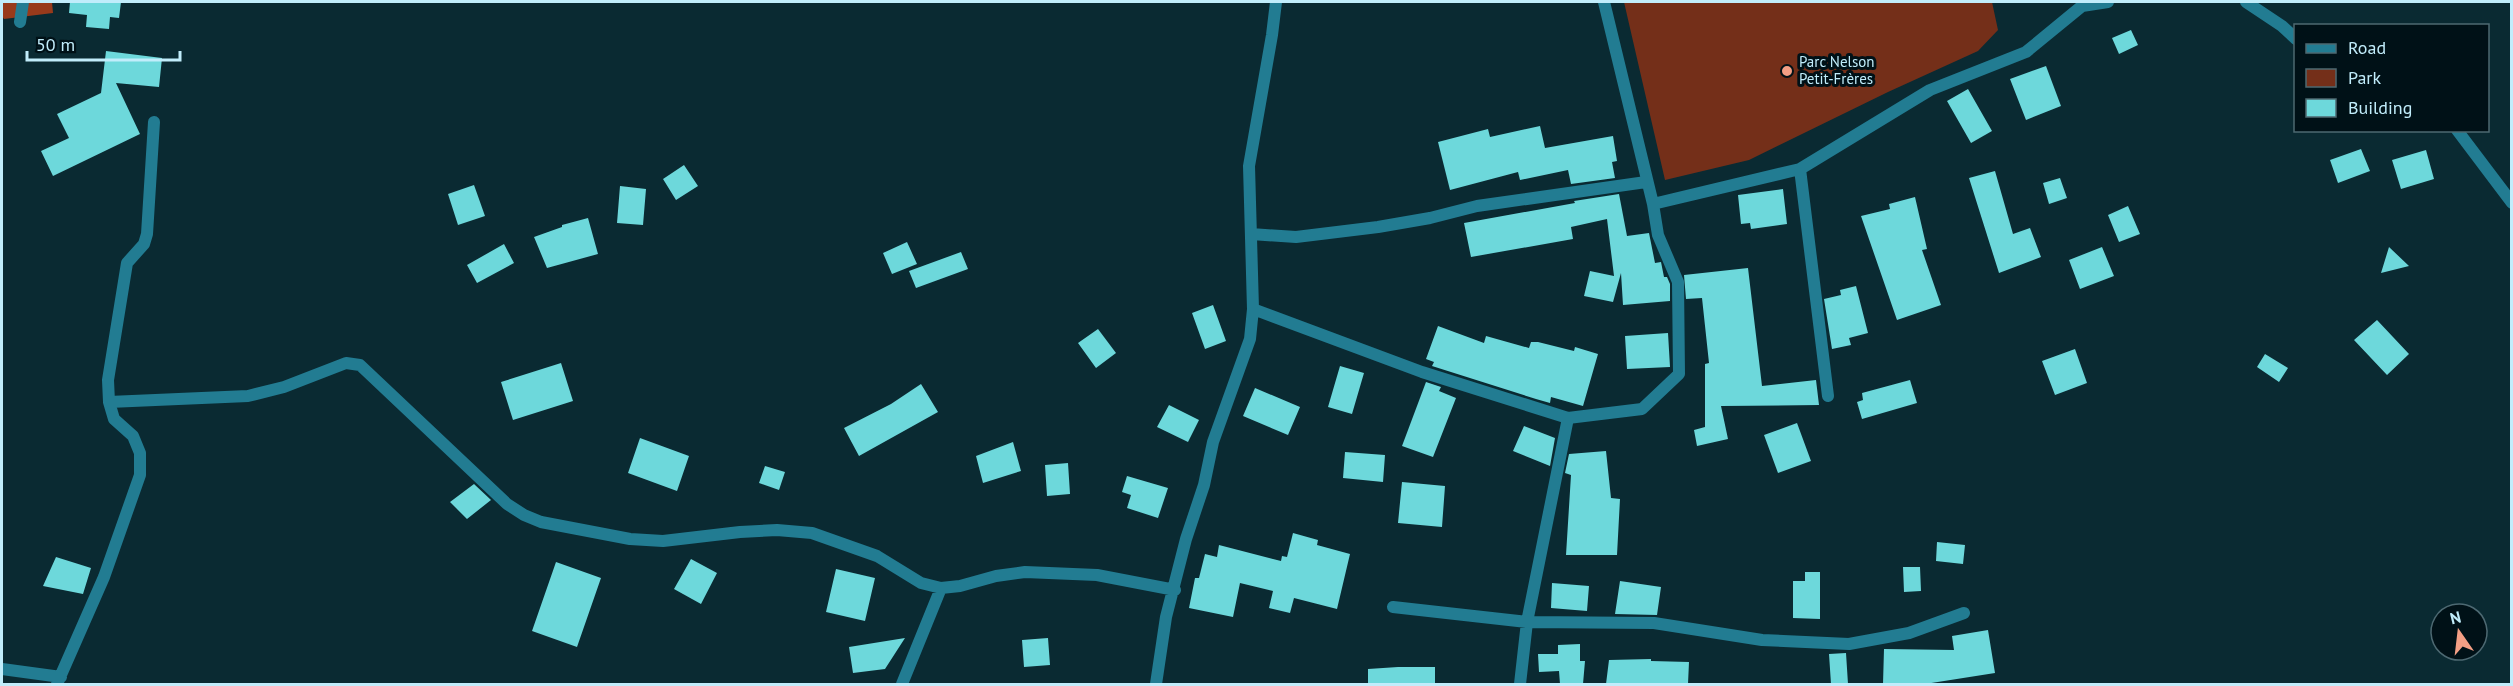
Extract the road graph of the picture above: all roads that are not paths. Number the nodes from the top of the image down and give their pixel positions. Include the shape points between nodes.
1 (23, 2) edge
2 (1276, 2) edge
3 (1604, 2) edge
4 (2108, 2) edge
5 (2246, 2) edge
6 (20, 22) dead end
7 (2294, 38) edge
8 (154, 122) dead end
9 (2458, 132) edge
10 (1800, 168) junction
11 (1646, 182) junction
12 (2511, 203) edge
13 (1653, 204) junction
14 (1251, 234) junction
15 (1253, 309) junction
16 (1828, 396) dead end
17 (109, 402) junction
18 (1568, 418) junction
19 (941, 588) junction
20 (1175, 590) junction
21 (1393, 607) dead end
22 (1964, 613) dead end
23 (1527, 622) junction
24 (2, 669) edge
25 (59, 681) edge
26 (902, 684) edge
27 (1156, 684) edge
28 (1520, 684) edge

1 - 6 street
2 - 14 street via 1249,166
3 - 11 street
4 - 10 street via 2082,6 2026,52 1930,90
5 - 7 street
8 - 17 street via 147,234 144,244 127,262 108,380
9 - 12 street
10 - 13 street
10 - 16 street
11 - 13 street
11 - 14 street via 1477,206 1378,227 1296,237
13 - 18 street via 1658,235 1678,282 1679,374 1642,409
14 - 15 street
15 - 18 street via 1422,372
15 - 20 street via 1250,339 1213,441
17 - 19 street via 248,396 346,363 360,365 507,504 541,522 663,542 740,532 812,533 877,556 921,583
17 - 25 street via 114,419 133,436 140,453 140,474 104,577
18 - 23 street
19 - 20 street via 1025,572 1096,575
19 - 26 street
20 - 27 street via 1166,617
21 - 23 street
22 - 23 street via 1910,633 1849,644 1762,640 1654,623
23 - 28 street
24 - 25 street

